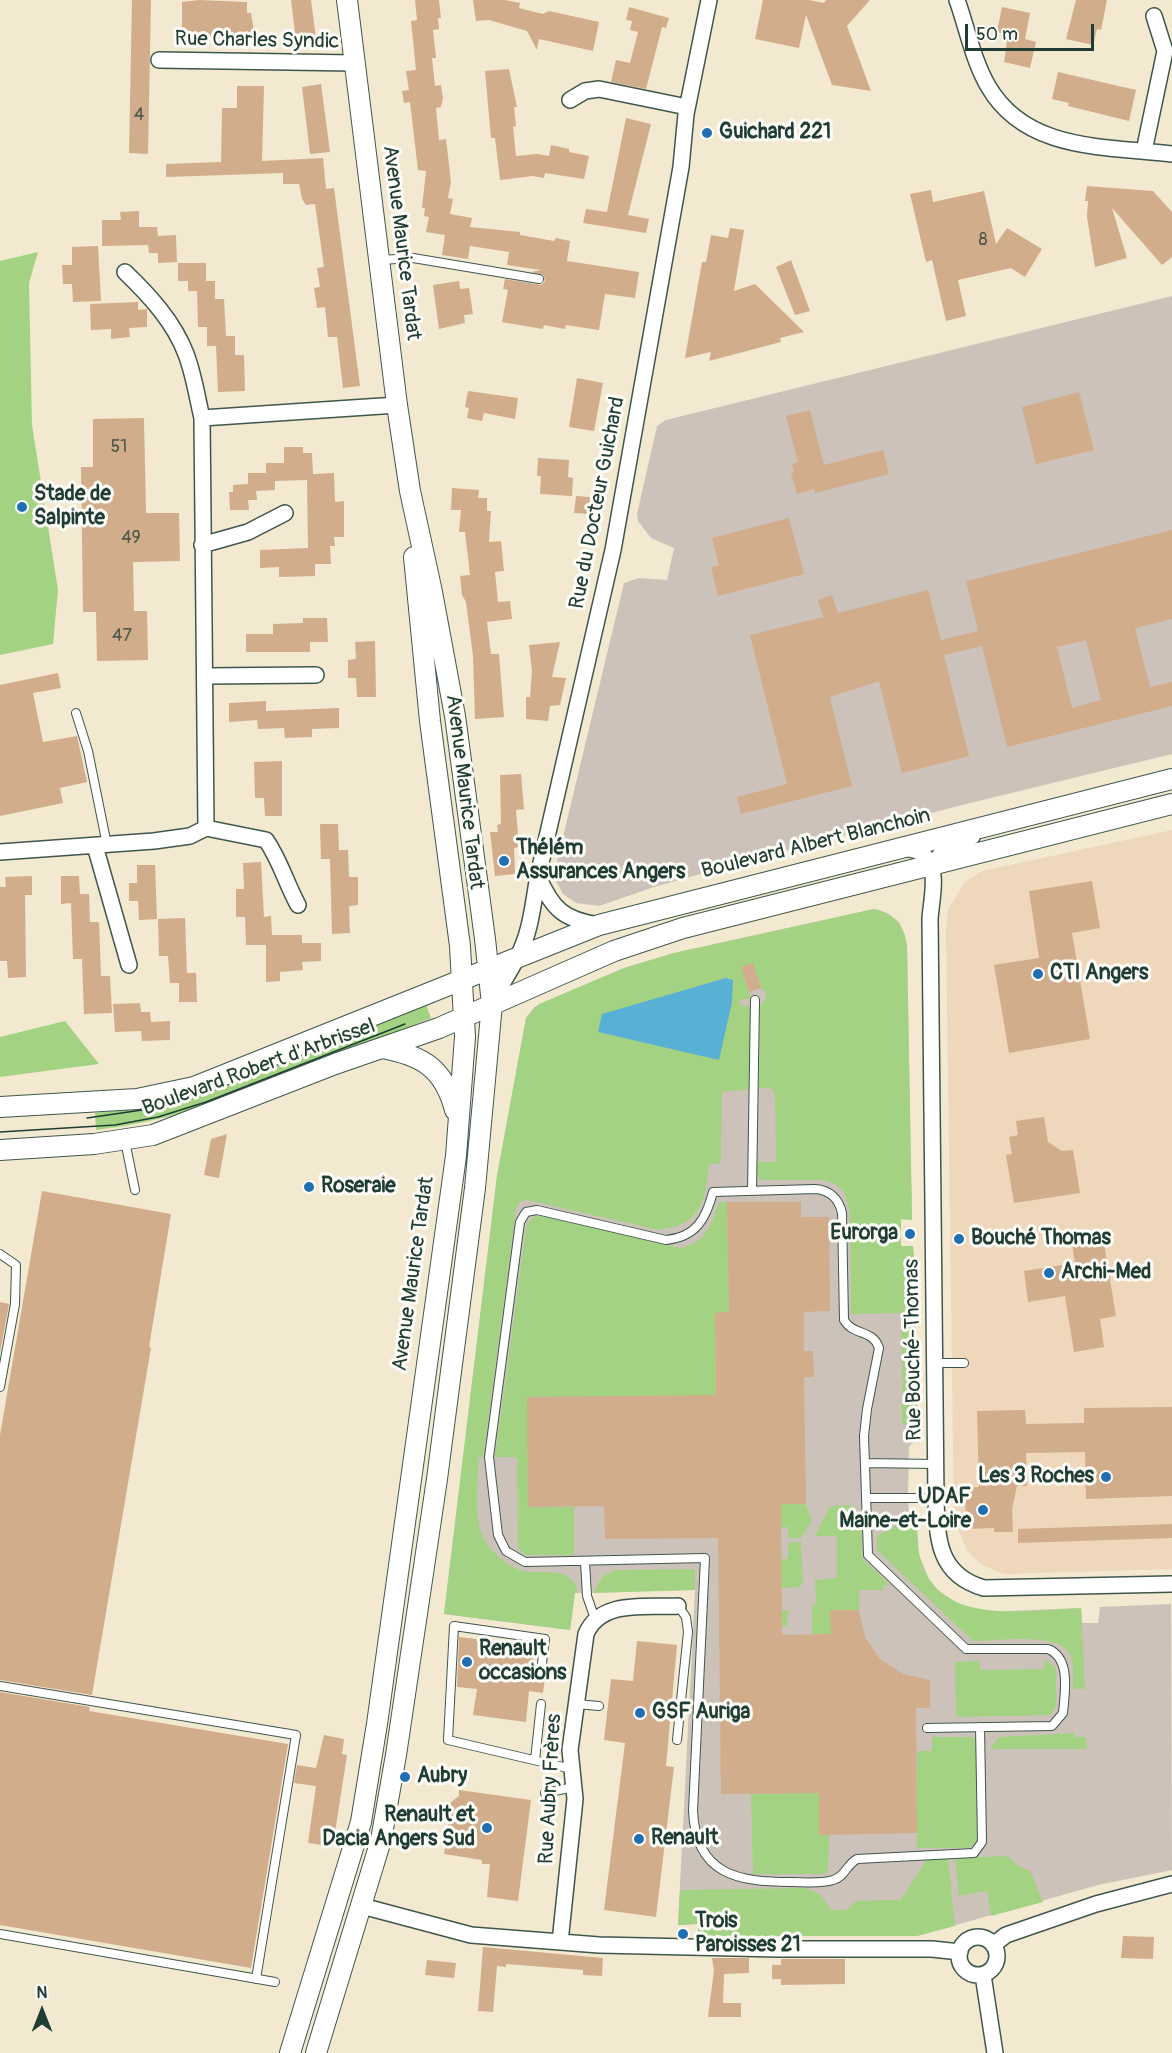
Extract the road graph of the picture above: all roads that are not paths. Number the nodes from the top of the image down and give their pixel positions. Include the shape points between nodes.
1 (346, 0) edge
2 (709, 0) edge
3 (957, 0) edge
4 (1154, 16) dead end
5 (159, 60) dead end
6 (354, 63) junction
7 (570, 100) dead end
8 (687, 107) junction
9 (1144, 151) junction
10 (1172, 154) edge
11 (379, 260) junction
12 (124, 272) dead end
13 (539, 279) dead end
14 (397, 405) junction
15 (202, 418) junction
16 (410, 491) junction
17 (285, 513) dead end
18 (202, 545) junction
19 (205, 675) junction
20 (316, 675) dead end
21 (76, 713) dead end
22 (1172, 779) edge
23 (1172, 804) edge
24 (986, 825) junction
25 (206, 828) junction
26 (101, 845) junction
27 (902, 847) junction
28 (0, 852) edge
29 (931, 866) junction
30 (538, 876) junction
31 (298, 905) dead end
32 (599, 925) junction
33 (517, 957) junction
34 (129, 965) dead end
35 (476, 973) junction
36 (755, 1000) dead end
37 (492, 1004) junction
38 (464, 1016) junction
39 (381, 1048) junction
40 (0, 1107) edge
41 (458, 1120) junction
42 (125, 1139) junction
43 (0, 1150) edge
44 (135, 1190) dead end
45 (752, 1191) junction
46 (0, 1254) edge
47 (934, 1363) junction
48 (964, 1363) dead end
49 (0, 1387) edge
50 (865, 1463) junction
51 (936, 1464) junction
52 (866, 1498) junction
53 (936, 1498) junction
54 (585, 1562) junction
55 (1172, 1584) edge
56 (678, 1606) joint
57 (595, 1619) junction
58 (542, 1663) dead end
59 (0, 1686) edge
60 (542, 1704) dead end
61 (576, 1704) junction
62 (599, 1706) dead end
63 (980, 1727) junction
64 (927, 1728) dead end
65 (677, 1740) dead end
66 (535, 1760) junction
67 (572, 1769) junction
68 (574, 1787) junction
69 (545, 1793) dead end
70 (1172, 1884) edge
71 (362, 1906) junction
72 (0, 1934) edge
73 (560, 1942) junction
74 (993, 1945) junction
75 (960, 1952) junction
76 (983, 1975) junction
77 (256, 1979) junction
78 (275, 1982) dead end
79 (291, 2053) edge
80 (316, 2053) edge
81 (995, 2053) edge

1 - 6 street, Avenue Maurice Tardat
2 - 8 street, Rue du Docteur Guichard
3 - 9 street via 987,85 1016,117 1033,130 1064,142
4 - 9 street via 1165,51
5 - 6 street, Rue Charles Syndic
6 - 11 street, Avenue Maurice Tardat
7 - 8 street via 585,91 599,89
8 - 30 street, Rue du Docteur Guichard via 681,167 613,550
9 - 10 street
11 - 13 lane via 413,258
11 - 14 street, Avenue Maurice Tardat
12 - 15 street via 147,293 186,354
14 - 15 street
14 - 16 street, Avenue Maurice Tardat
15 - 18 street
16 - 35 street, Avenue Maurice Tardat via 430,721
16 - 35 street, Avenue Maurice Tardat via 455,716
17 - 18 street via 248,532
18 - 19 street
19 - 20 street
19 - 25 street
21 - 26 lane via 88,751
22 - 24 street, Boulevard Albert Blanchoin
23 - 29 street
24 - 27 street, Boulevard Albert Blanchoin
24 - 29 street via 970,838 945,849
25 - 26 street via 190,836
25 - 31 street via 266,840 279,859
26 - 28 street
26 - 34 street
27 - 29 street via 921,853
27 - 32 street, Boulevard Albert Blanchoin
29 - 37 street via 683,928 614,951
29 - 47 street, Rue Bouché-Thomas
30 - 32 street via 557,910
30 - 33 street, Rue du Docteur Guichard via 528,929
32 - 33 street, Boulevard Albert Blanchoin
33 - 35 street, Boulevard Albert Blanchoin
33 - 37 street, Rue du Docteur Guichard
35 - 37 street, Avenue Maurice Tardat
35 - 38 street, Avenue Maurice Tardat
35 - 40 street, Boulevard Robert d'Arbrissel via 194,1087 137,1099
36 - 45 lane
37 - 38 street, Boulevard Robert d'Arbrissel
37 - 71 street, Avenue Maurice Tardat via 475,1188 437,1479 382,1834
38 - 39 street, Boulevard Robert d'Arbrissel
38 - 41 street, Avenue Maurice Tardat
39 - 41 street via 407,1054 434,1069 448,1087
39 - 42 street, Boulevard Robert d'Arbrissel via 153,1135
41 - 79 street, Avenue Maurice Tardat via 361,1822
42 - 43 street, Boulevard Robert d'Arbrissel
42 - 44 lane
45 - 50 lane via 822,1189 841,1206 844,1320 852,1329 869,1334 879,1348 867,1409
45 - 54 lane via 713,1192 702,1222 690,1233 674,1239 658,1239 537,1210 522,1216 489,1456 498,1535 506,1551 525,1562
46 - 49 lane via 16,1265 15,1304
47 - 48 lane
47 - 51 street, Rue Bouché-Thomas
50 - 51 lane
50 - 52 lane
51 - 53 street, Rue Bouché-Thomas
52 - 53 lane
52 - 63 lane via 868,1555 966,1649 1042,1648 1061,1659 1064,1707 1057,1723
53 - 55 street, Rue Bouché-Thomas via 941,1552 953,1571 972,1585 995,1589
54 - 57 lane via 586,1596
54 - 63 lane via 705,1558 694,1822 705,1852 732,1876 755,1882 831,1881 861,1858 974,1853 982,1842
56 - 57 street via 617,1609
56 - 65 lane via 686,1617 688,1632
57 - 61 street, Rue Aubry Frères via 586,1634
58 - 66 lane via 545,1639 454,1626 448,1740
59 - 77 lane via 296,1735
60 - 66 lane
61 - 62 lane
61 - 67 street, Rue Aubry Frères via 570,1749
63 - 64 lane
66 - 67 lane
67 - 68 street, Rue Aubry Frères
68 - 69 lane
68 - 73 street, Rue Aubry Frères
70 - 74 street via 1096,1904 1006,1935
71 - 73 street via 471,1935
71 - 80 street, Avenue Maurice Tardat
72 - 77 lane
73 - 75 street
74 - 75 street via 983,1938 971,1939
74 - 76 street via 996,1963
75 - 76 street via 965,1970
76 - 81 street
77 - 78 lane

